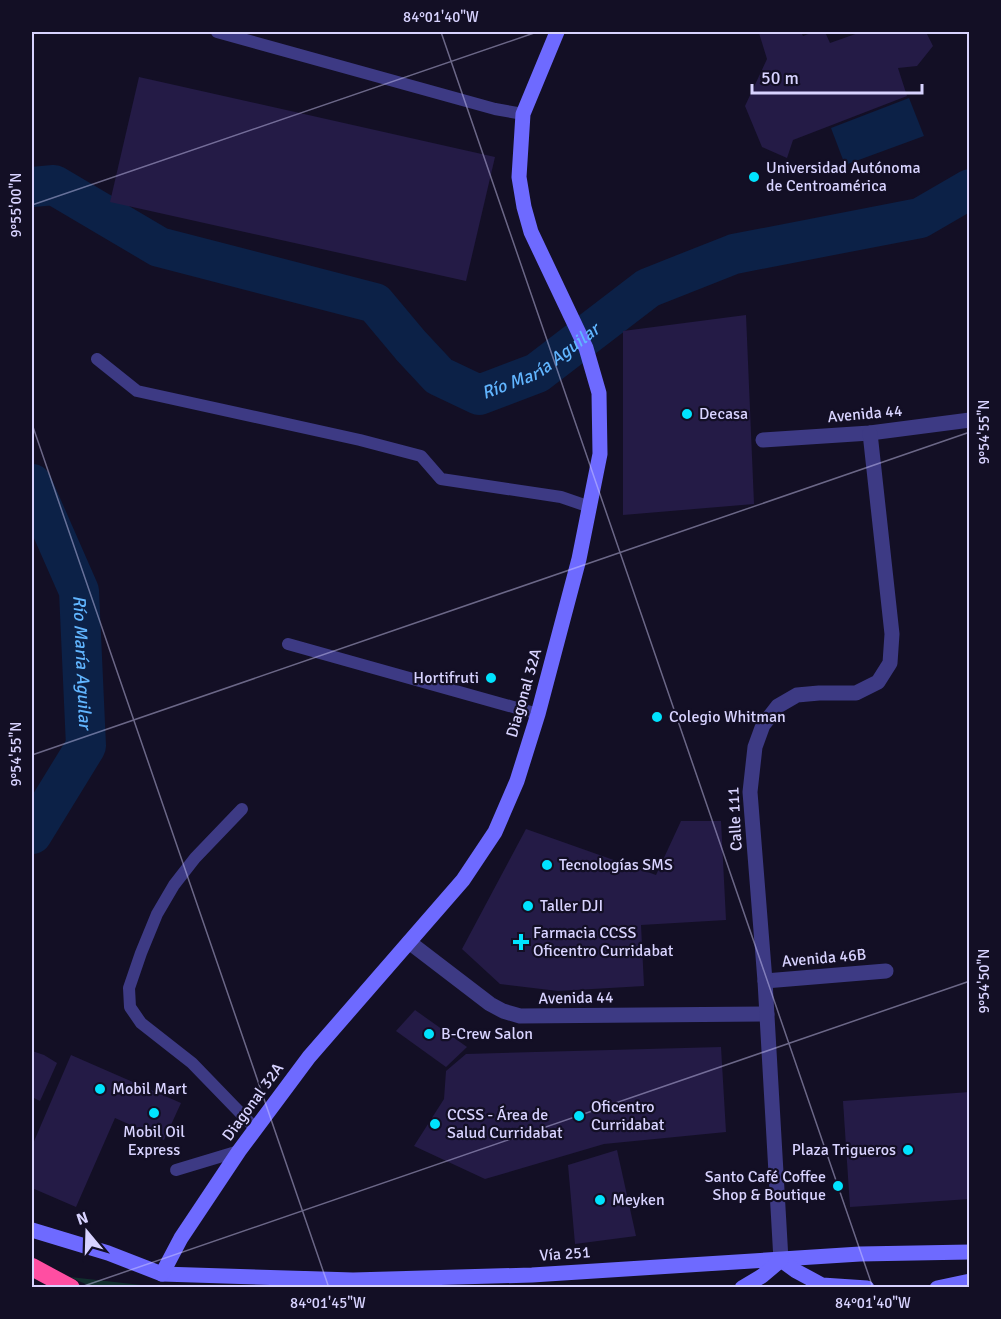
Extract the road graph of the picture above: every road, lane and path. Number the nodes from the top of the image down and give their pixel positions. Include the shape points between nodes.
1 (217, 32) edge
2 (557, 32) edge
3 (523, 114) junction
4 (97, 359) dead end
5 (969, 420) edge
6 (870, 433) junction
7 (763, 440) dead end
8 (590, 507) junction
9 (288, 644) dead end
10 (538, 714) junction
11 (242, 808) dead end
12 (409, 942) junction
13 (886, 971) dead end
14 (765, 981) junction
15 (767, 1014) junction
16 (256, 1129) junction
17 (239, 1151) junction
18 (176, 1170) dead end
19 (32, 1230) edge
20 (969, 1252) edge
21 (781, 1260) junction
22 (32, 1267) edge
23 (162, 1274) junction
24 (969, 1281) edge
25 (71, 1287) edge
26 (742, 1287) edge
27 (867, 1287) edge
28 (937, 1287) edge

1 - 3 lane
2 - 3 street, Diagonal 32A
3 - 8 street, Diagonal 32A via 519,177 524,207 531,232 586,348 599,393 600,454
4 - 8 lane via 137,391 421,456 441,479 561,497
5 - 6 street, Avenida 44
6 - 7 street, Avenida 44
6 - 14 street, Calle 111 via 892,634 890,663 878,682 856,693 797,695 778,706 763,725 754,747 750,792
8 - 10 street, Diagonal 32A
9 - 10 lane
10 - 12 street, Diagonal 32A via 517,782 495,832 463,880
11 - 16 lane via 195,858 157,914 129,988 129,1007 141,1023 192,1063
12 - 15 street, Avenida 44 via 490,1004 520,1016
12 - 16 street, Diagonal 32A via 309,1056
13 - 14 street, Avenida 46B
14 - 15 street, Calle 111
15 - 21 street, Calle 111
16 - 17 street, Diagonal 32A
17 - 18 lane
17 - 23 street, Diagonal 32A
19 - 23 street, Vía 251
20 - 21 street, Vía 251
21 - 23 street, Vía 251 via 532,1275 353,1280
21 - 26 street
21 - 27 street via 822,1285
22 - 25 highway
24 - 28 street

